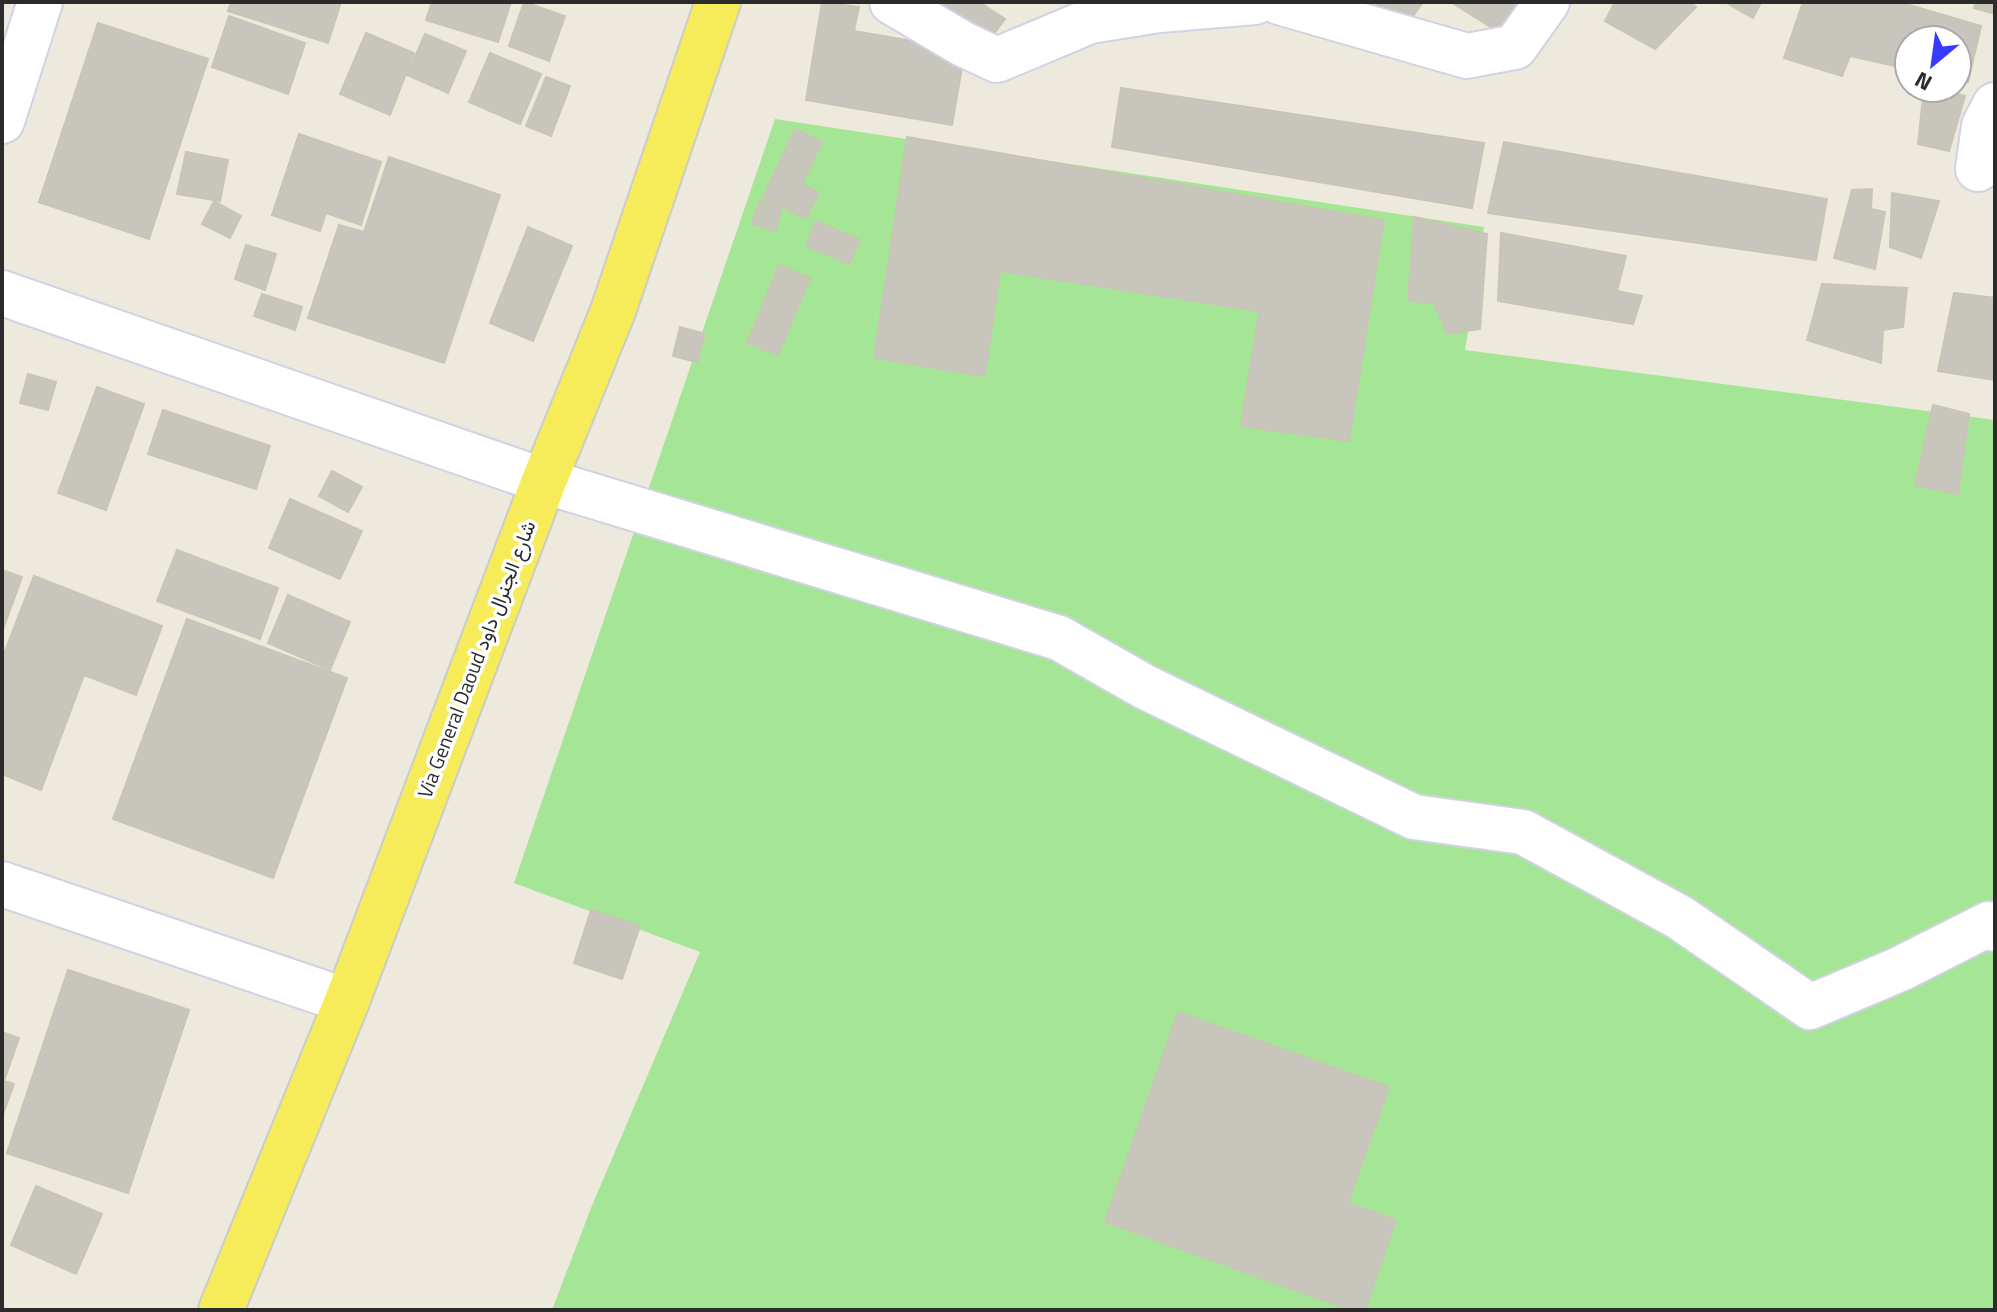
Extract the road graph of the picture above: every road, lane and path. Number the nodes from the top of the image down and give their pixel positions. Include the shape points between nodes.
1 (40, 2) edge
2 (718, 2) edge
3 (892, 2) edge
4 (1255, 2) edge
5 (1279, 2) edge
6 (1547, 2) edge
7 (1995, 105) edge
8 (2, 121) edge
9 (1978, 169) dead end
10 (2, 293) edge
11 (544, 481) junction
12 (2, 884) edge
13 (1995, 929) edge
14 (347, 1001) junction
15 (221, 1310) edge

1 - 8 street
2 - 11 main road, Via General Daoud شارع الجنرال داود via 613,311
3 - 4 street via 997,60 1090,21
5 - 6 street via 1467,56 1515,47
7 - 9 street via 1984,126
10 - 11 street
11 - 13 street via 1059,638 1145,687 1414,817 1523,832 1679,917 1810,1007 1989,924
11 - 14 main road, Via General Daoud شارع الجنرال داود
12 - 14 street
14 - 15 main road, Via General Daoud شارع الجنرال داود

